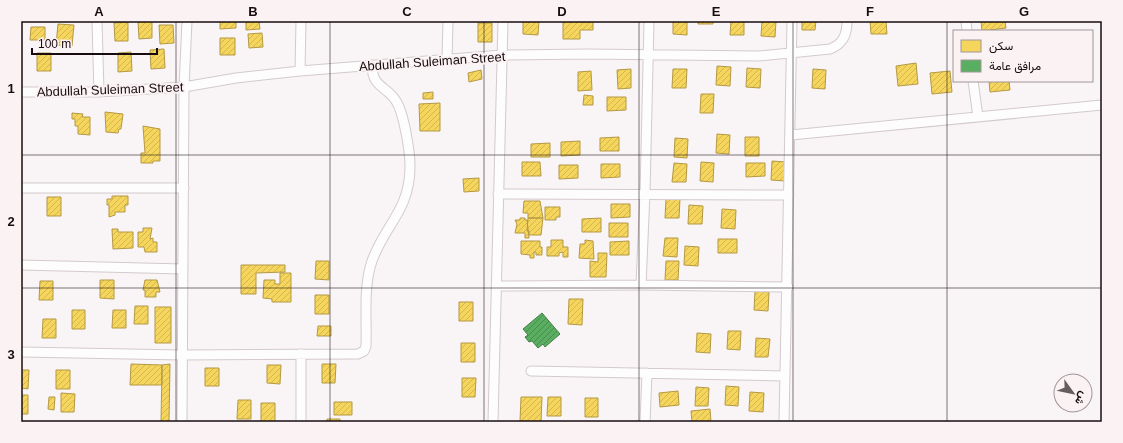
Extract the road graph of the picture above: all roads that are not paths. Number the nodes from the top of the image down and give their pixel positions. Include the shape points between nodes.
1 (97, 21) edge
2 (187, 21) edge
3 (301, 21) edge
4 (448, 21) edge
5 (503, 21) edge
6 (649, 21) edge
7 (792, 21) edge
8 (847, 21) edge
9 (793, 54) junction
10 (502, 55) junction
11 (648, 56) junction
12 (447, 60) junction
13 (372, 65) junction
14 (300, 71) junction
15 (973, 82) edge
16 (184, 87) junction
17 (21, 92) edge
18 (98, 92) junction
19 (1102, 105) edge
20 (978, 117) junction
21 (791, 135) junction
22 (21, 188) edge
23 (184, 188) junction
24 (645, 193) junction
25 (498, 194) junction
26 (790, 195) junction
27 (21, 265) edge
28 (183, 269) junction
29 (641, 284) junction
30 (496, 286) junction
31 (788, 287) junction
32 (21, 352) edge
33 (301, 354) junction
34 (182, 355) junction
35 (531, 371) dead end
36 (647, 373) junction
37 (785, 376) junction
38 (182, 422) edge
39 (301, 422) edge
40 (493, 422) edge
41 (645, 422) edge
42 (784, 422) edge

1 - 18 street
2 - 16 street
3 - 14 street
4 - 12 street
5 - 10 street
6 - 11 street
7 - 9 street
8 - 9 street, Abdullah Suleiman Street via 846,34 842,42 830,49
9 - 11 street, Abdullah Suleiman Street
9 - 21 street
10 - 11 street, Abdullah Suleiman Street
10 - 12 street, Abdullah Suleiman Street
10 - 25 street
11 - 24 street
12 - 13 street, Abdullah Suleiman Street
13 - 14 street, Abdullah Suleiman Street
13 - 33 street via 375,82 393,96 399,107 410,156 409,186 403,206 378,246 370,266 364,351 358,354
14 - 16 street, Abdullah Suleiman Street
15 - 20 street
16 - 18 street, Abdullah Suleiman Street
16 - 23 street
17 - 18 street, Abdullah Suleiman Street
19 - 20 street
20 - 21 street
21 - 26 street
22 - 23 street
23 - 28 street
24 - 25 street
24 - 26 street
24 - 29 street
25 - 30 street
26 - 31 street
27 - 28 street
28 - 34 street
29 - 30 street
29 - 31 street
30 - 40 street
31 - 37 street
32 - 34 street
33 - 34 street
33 - 39 street
34 - 38 street
35 - 36 street
36 - 37 street
36 - 41 street
37 - 42 street

